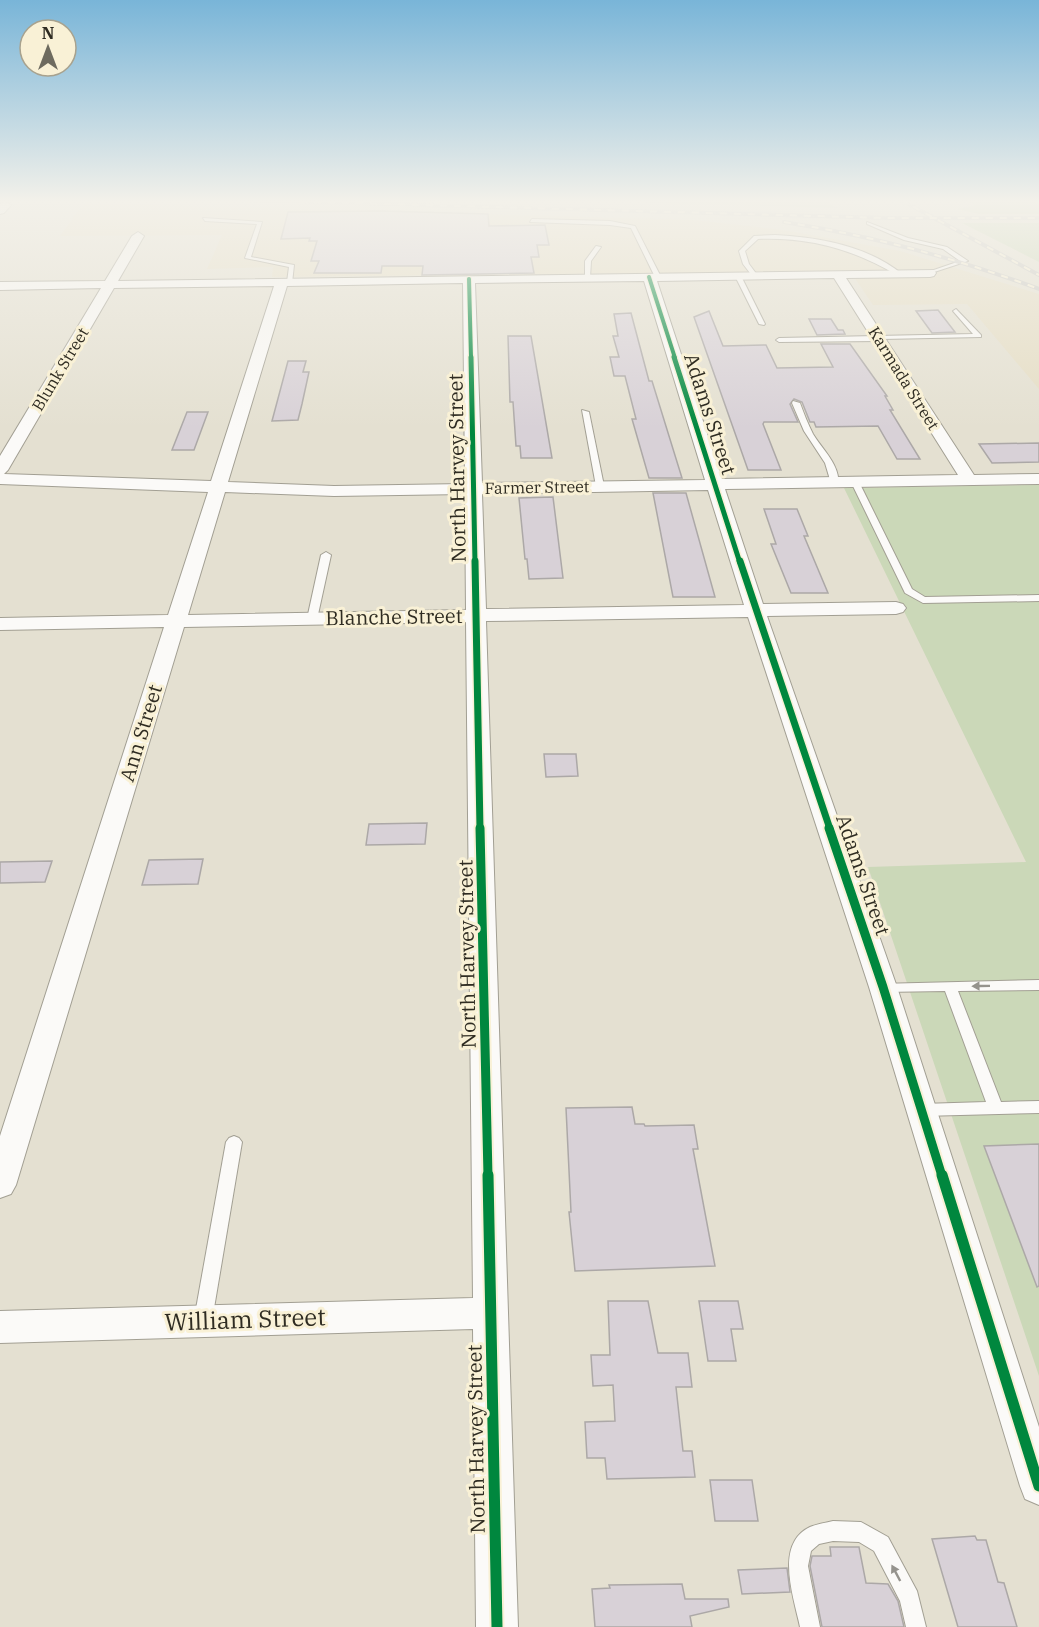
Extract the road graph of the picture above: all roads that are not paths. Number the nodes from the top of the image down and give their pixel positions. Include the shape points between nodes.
1 (116, 276) edge
2 (288, 276) edge
3 (738, 276) junction
4 (755, 276) edge
5 (839, 276) edge
6 (654, 277) junction
7 (587, 278) joint
8 (469, 279) junction
9 (286, 282) junction
10 (111, 284) junction
11 (0, 286) edge
12 (957, 311) dead end
13 (762, 324) dead end
14 (878, 338) junction
15 (779, 340) dead end
16 (796, 403) dead end
17 (585, 412) dead end
18 (0, 470) edge
19 (0, 479) edge
20 (1039, 479) edge
21 (969, 480) junction
22 (855, 482) junction
23 (835, 483) junction
24 (715, 485) junction
25 (600, 486) junction
26 (218, 488) junction
27 (474, 489) junction
28 (326, 555) dead end
29 (1039, 598) edge
30 (896, 608) dead end
31 (755, 609) junction
32 (477, 616) junction
33 (312, 619) junction
34 (176, 621) junction
35 (0, 624) edge
36 (1039, 985) edge
37 (884, 987) junction
38 (950, 987) junction
39 (1039, 1107) edge
40 (996, 1108) junction
41 (922, 1110) junction
42 (234, 1142) dead end
43 (0, 1185) edge
44 (490, 1313) junction
45 (203, 1321) junction
46 (0, 1327) edge
47 (1037, 1476) edge
48 (497, 1627) edge
49 (810, 1627) edge
50 (916, 1627) edge

1 - 10 street, Blunk Street
2 - 9 lane
3 - 4 street
3 - 6 street
3 - 13 lane
5 - 14 street, Karmada Street
6 - 7 street
6 - 24 street, Adams Street
7 - 8 street
8 - 9 street
8 - 27 street, North Harvey Street
9 - 10 street
9 - 26 street, Ann Street
10 - 11 street
10 - 18 street, Blunk Street
12 - 14 lane via 978,336
14 - 15 lane
14 - 21 street, Karmada Street
16 - 23 lane via 810,434 824,452
17 - 25 lane
19 - 26 street, Farmer Street
20 - 21 street, Farmer Street
21 - 22 street, Farmer Street
22 - 23 street, Farmer Street
22 - 29 lane via 908,591 923,600
23 - 24 street, Farmer Street
24 - 25 street, Farmer Street
24 - 31 street, Adams Street
25 - 27 street, Farmer Street
26 - 27 street, Farmer Street
26 - 34 street, Ann Street
27 - 32 street, North Harvey Street
28 - 33 lane
30 - 31 street, Blanche Street
31 - 32 street, Blanche Street
31 - 37 street, Adams Street
32 - 33 street, Blanche Street
32 - 44 street, North Harvey Street
33 - 34 street, Blanche Street
34 - 35 street, Blanche Street
34 - 43 street, Ann Street
36 -> 38 lane
37 - 38 lane
37 - 41 street, Adams Street
38 - 40 lane
39 - 40 lane
40 - 41 lane
41 - 47 street, Adams Street
42 - 45 lane
44 - 45 street, William Street
44 - 48 street, North Harvey Street
45 - 46 street, William Street
50 -> 49 lane via 910,1598 881,1544 861,1532 833,1531 814,1535 802,1546 798,1566

